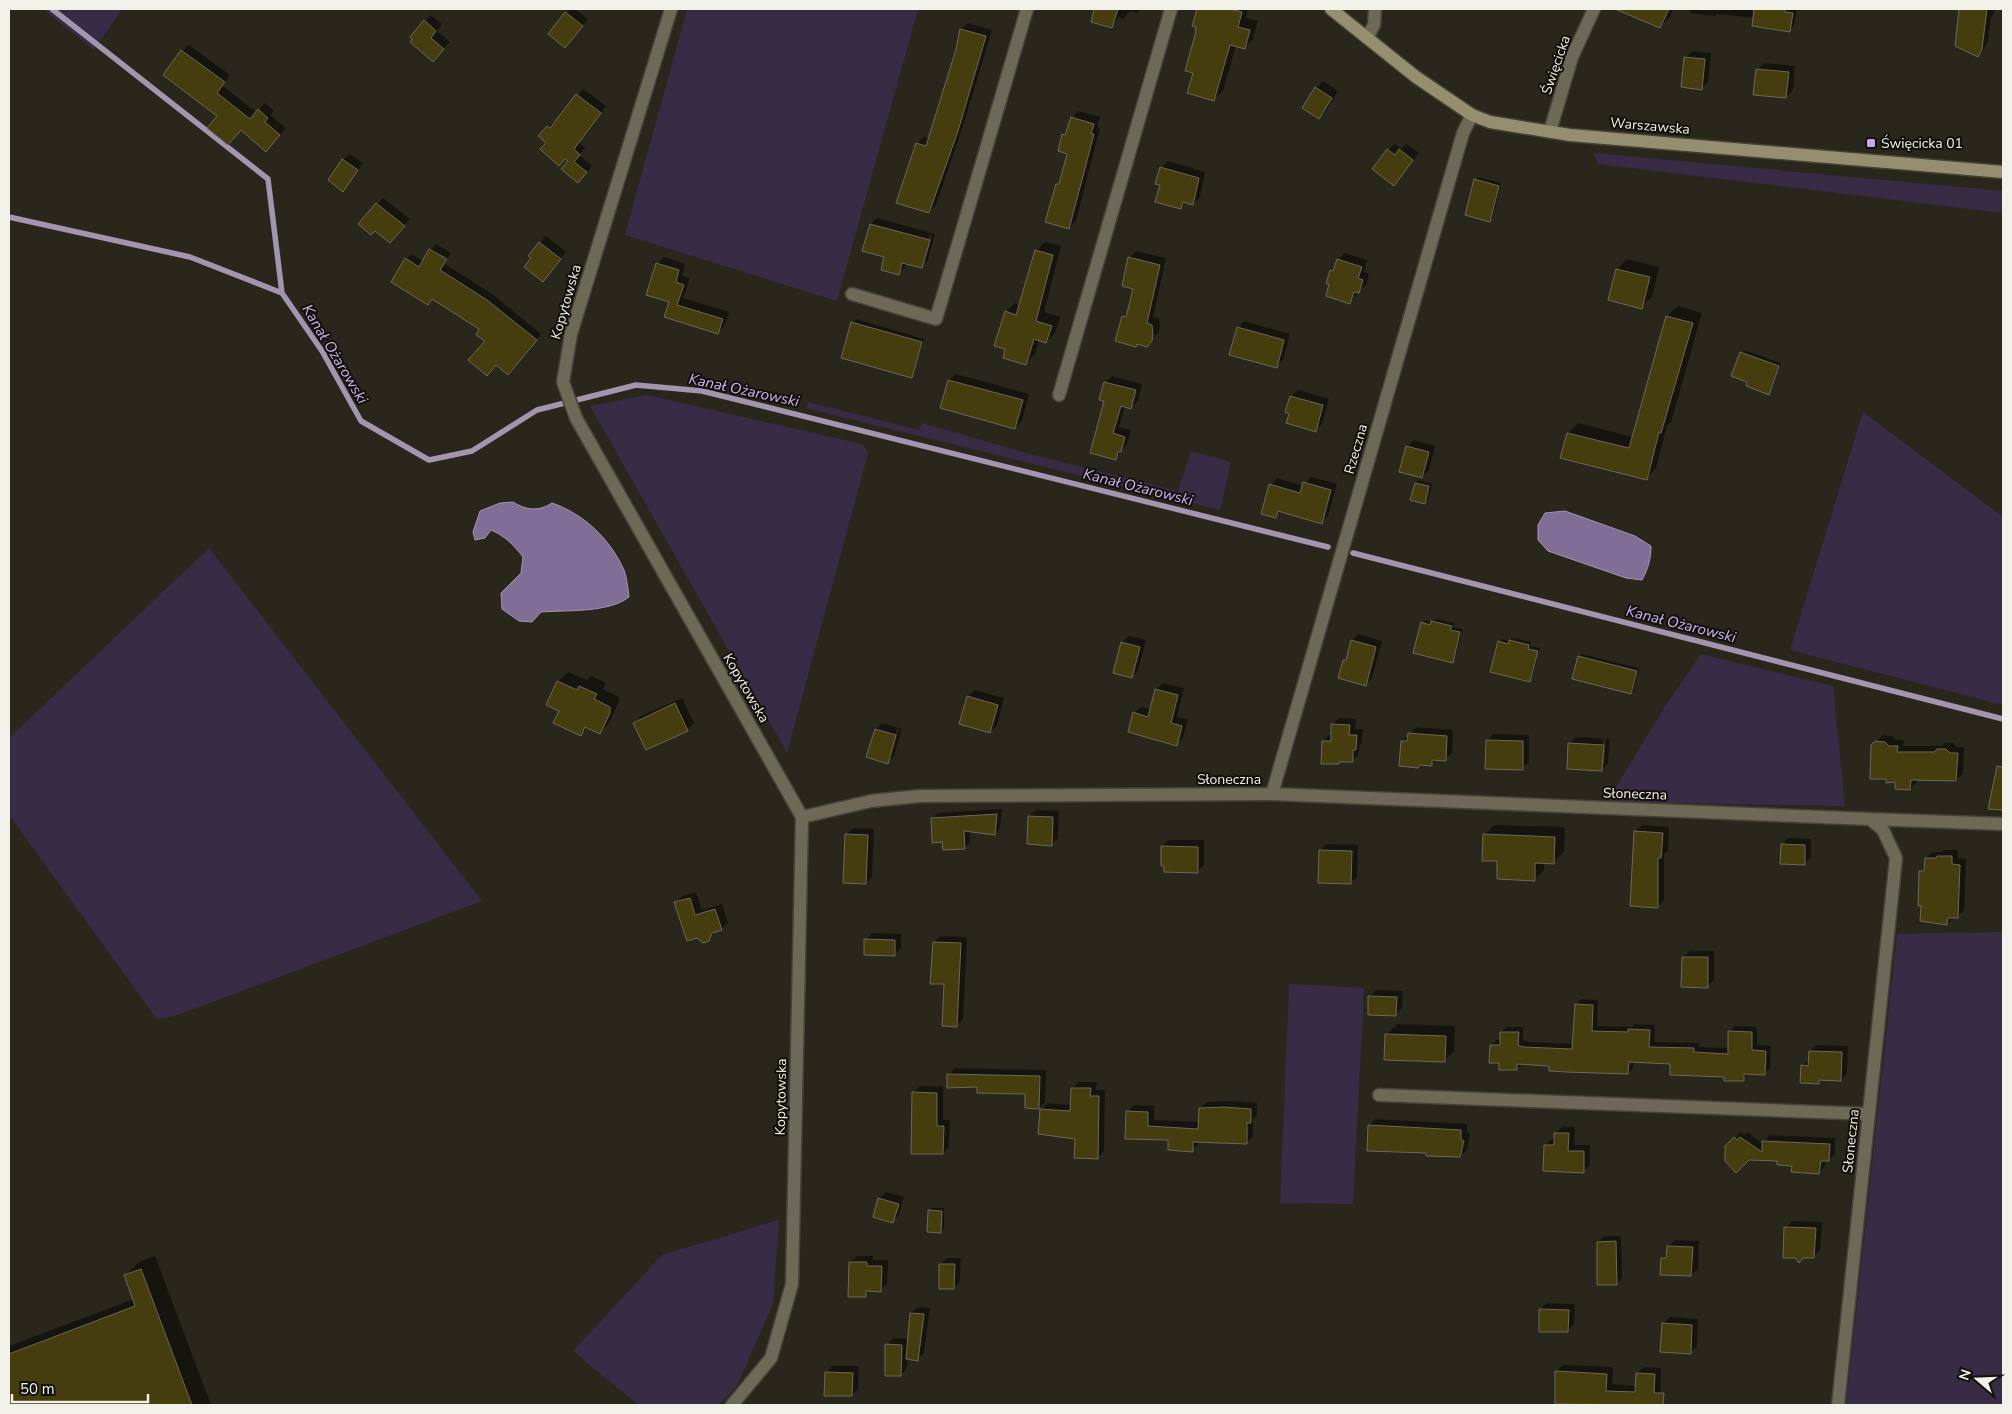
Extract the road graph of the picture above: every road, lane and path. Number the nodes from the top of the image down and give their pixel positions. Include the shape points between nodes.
1 (671, 9) edge
2 (1027, 9) edge
3 (1171, 9) edge
4 (1331, 9) edge
5 (1375, 9) edge
6 (1594, 9) edge
7 (1367, 38) junction
8 (1472, 115) junction
9 (1550, 131) junction
10 (2003, 172) edge
11 (852, 294) dead end
12 (1059, 395) dead end
13 (1272, 794) junction
14 (802, 817) junction
15 (1870, 819) junction
16 (2003, 824) edge
17 (1379, 1095) dead end
18 (1869, 1114) junction
19 (732, 1405) edge
20 (1838, 1405) edge

1 - 14 street, Kopytowska via 571,334 563,382 586,435
2 - 11 street via 936,319
3 - 12 street
4 - 7 main road, Warszawska
5 - 7 street via 1374,25
6 - 9 street, Święcicka via 1572,57
7 - 8 main road, Warszawska
8 - 9 main road, Warszawska via 1490,122
8 - 13 street, Rzeczna via 1463,133
9 - 10 main road, Warszawska
13 - 14 street, Słoneczna via 919,796 871,801
13 - 15 street, Słoneczna
14 - 19 street, Kopytowska via 792,1284 771,1358
15 - 16 street
15 - 18 street, Słoneczna via 1883,830 1896,858
17 - 18 street
18 - 20 street, Słoneczna

